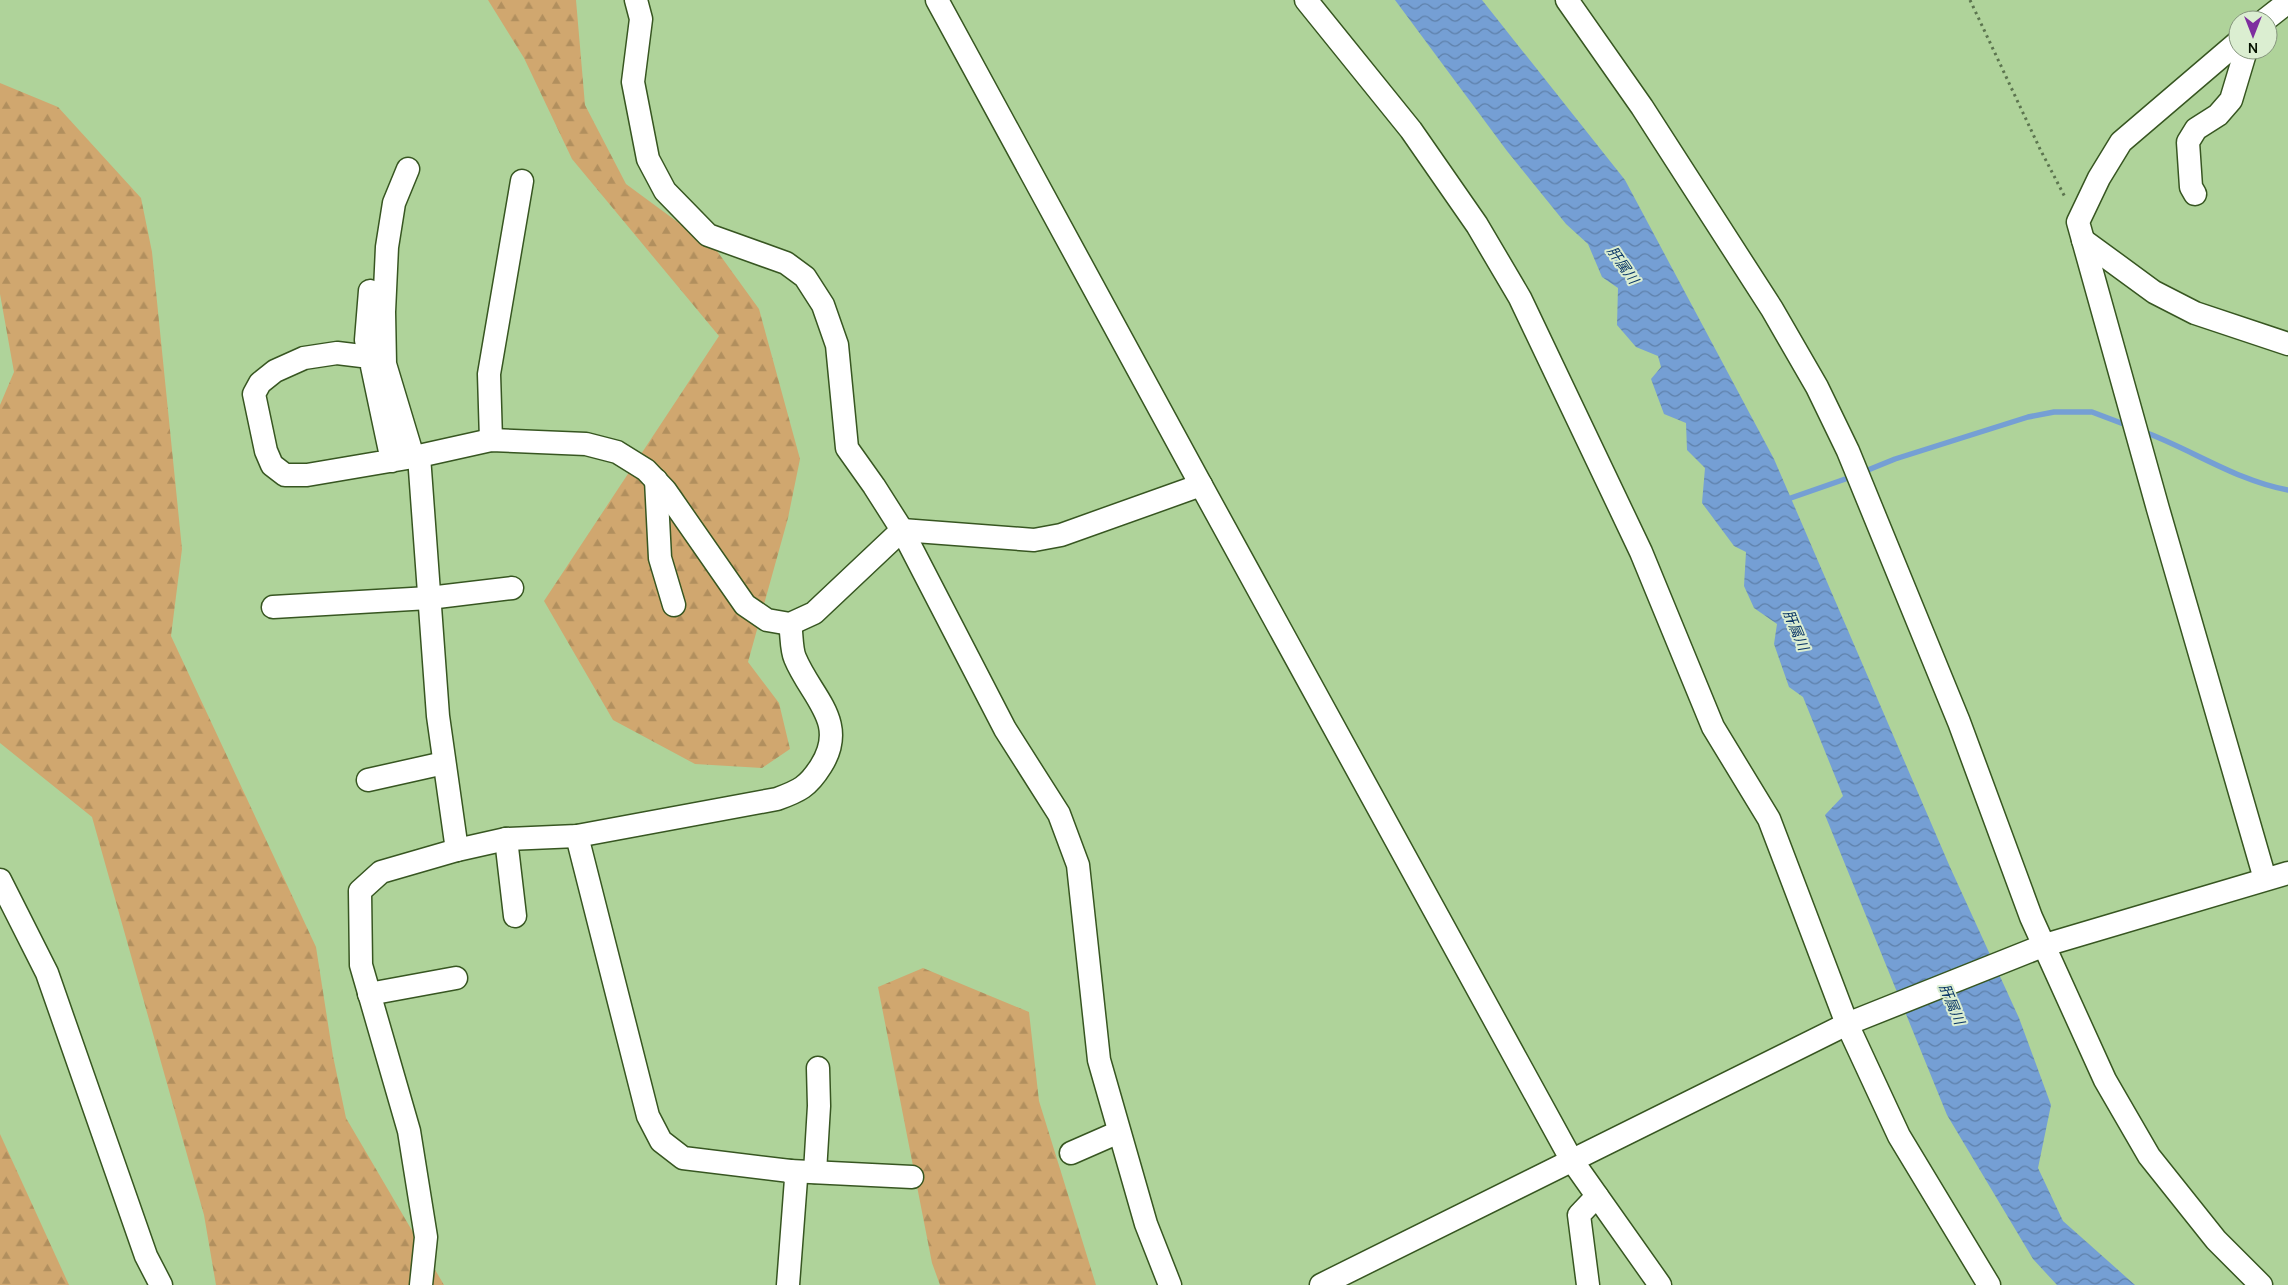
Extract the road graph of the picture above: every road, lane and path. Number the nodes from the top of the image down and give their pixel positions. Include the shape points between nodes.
1 (636, 0) edge
2 (938, 0) edge
3 (1306, 0) edge
4 (1567, 0) edge
5 (1970, 0) edge
6 (2288, 2) edge
7 (2278, 10) edge
8 (2228, 51) edge
9 (2243, 60) edge
10 (408, 169) dead end
11 (522, 181) dead end
12 (2195, 194) dead end
13 (2080, 231) junction
14 (370, 281) dead end
15 (2288, 344) edge
16 (370, 357) junction
17 (491, 440) junction
18 (408, 458) junction
19 (656, 480) junction
20 (1200, 485) junction
21 (902, 530) junction
22 (512, 588) dead end
23 (429, 598) junction
24 (674, 605) dead end
25 (273, 607) dead end
26 (790, 624) junction
27 (444, 763) junction
28 (368, 780) dead end
29 (577, 836) junction
30 (506, 839) junction
31 (457, 850) junction
32 (2288, 873) edge
33 (2266, 879) junction
34 (0, 880) edge
35 (515, 916) dead end
36 (2042, 946) junction
37 (456, 978) dead end
38 (369, 994) junction
39 (1848, 1024) junction
40 (818, 1068) dead end
41 (1120, 1132) junction
42 (1071, 1153) dead end
43 (1571, 1160) junction
44 (790, 1171) junction
45 (815, 1172) junction
46 (912, 1177) dead end
47 (1597, 1196) junction
48 (161, 1285) edge
49 (421, 1285) edge
50 (788, 1285) edge
51 (1170, 1285) edge
52 (1322, 1285) edge
53 (1588, 1285) edge
54 (1660, 1285) edge
55 (1989, 1285) edge
56 (2261, 1285) edge

1 - 21 street via 641,19 633,82 648,159 665,191 708,235 786,262 805,277 823,306 837,345 846,448
2 - 20 street
3 - 39 street via 1411,130 1477,225 1520,298 1641,552 1713,727 1768,819
4 - 36 street via 1642,107 1772,309 1817,387 1852,460 1959,722
5 - 13 path
6 - 7 street
8 - 13 street via 2121,142 2099,178
9 - 12 street via 2231,100 2218,115 2196,129 2188,142 2191,187
10 - 18 street via 394,203 388,238 384,312 385,364
11 - 17 street via 489,374
13 - 15 street via 2154,292 2195,313
13 - 33 street
14 - 16 street via 366,340
16 - 18 street
16 - 18 street via 337,353 304,358 275,370 260,383 254,394 266,452 272,465 285,474 307,475
17 - 18 street
17 - 19 street via 586,444 617,452
18 - 23 street
19 - 24 street via 660,558
19 - 26 street via 745,605 767,620
20 - 21 street via 1061,535 1034,540
20 - 43 street
21 - 26 street via 814,613
21 - 41 street via 1005,729 1059,814 1078,865 1099,1060
22 - 23 street
23 - 25 street
23 - 27 street
26 - 29 street via 794,657 830,720 833,738 828,755 800,791 777,799
27 - 28 street
27 - 31 street
29 - 30 street
29 - 44 street via 648,1116 662,1141 683,1158
30 - 31 street
30 - 35 street
31 - 38 street via 381,872 360,891 361,965
32 - 33 street
33 - 36 street
34 - 48 street via 47,973 146,1256
36 - 39 street
36 - 56 street via 2105,1080 2149,1156 2216,1240
37 - 38 street
38 - 49 street via 409,1131 426,1237
39 - 43 street
39 - 55 street via 1898,1136
40 - 45 street
41 - 42 street
41 - 51 street via 1146,1224
43 - 47 street
43 - 52 street
44 - 45 street
44 - 50 street via 796,1179
45 - 46 street
47 - 53 street via 1579,1215
47 - 54 street

